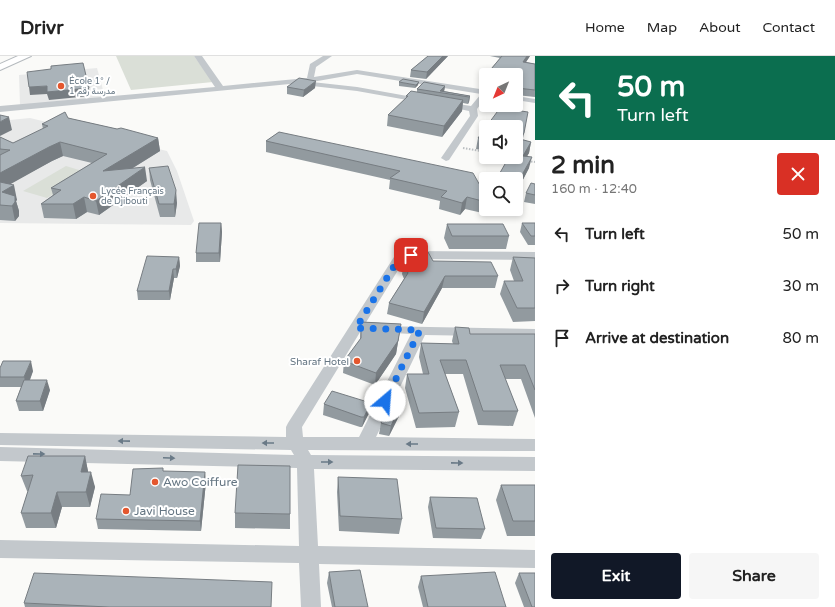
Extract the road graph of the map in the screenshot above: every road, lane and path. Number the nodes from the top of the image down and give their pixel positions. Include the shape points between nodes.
1 (26, 56) edge
2 (198, 56) edge
3 (328, 56) edge
4 (0, 67) edge
5 (310, 80) junction
6 (297, 82) junction
7 (220, 88) junction
8 (479, 91) edge
9 (523, 99) edge
10 (479, 101) edge
11 (535, 101) edge
12 (0, 109) edge
13 (473, 109) junction
14 (455, 146) junction
15 (479, 151) edge
16 (446, 158) dead end
17 (523, 159) edge
18 (535, 162) edge
19 (535, 256) edge
20 (356, 328) junction
21 (420, 330) junction
22 (535, 333) edge
23 (0, 439) edge
24 (297, 444) junction
25 (364, 444) junction
26 (535, 445) edge
27 (0, 454) edge
28 (305, 462) junction
29 (535, 464) edge
30 (0, 549) edge
31 (310, 554) junction
32 (535, 559) edge
33 (310, 607) edge

1 - 4 main road
2 - 7 street
3 - 5 street via 313,66
5 - 6 street
5 - 8 street via 357,72
6 - 7 street
6 - 13 street via 357,89
7 - 12 street
9 - 11 street
10 - 13 street
13 - 14 street via 474,116
14 - 15 path
14 - 16 street
17 - 18 path
19 - 20 street via 404,256 398,260
20 - 21 street
20 - 24 street via 294,427
21 - 22 street
21 - 25 street
24 -> 23 street
24 - 25 street
24 - 28 street
26 -> 25 street
27 -> 28 street
28 -> 29 street
28 - 31 street
30 - 31 street
31 - 32 street
31 - 33 street

